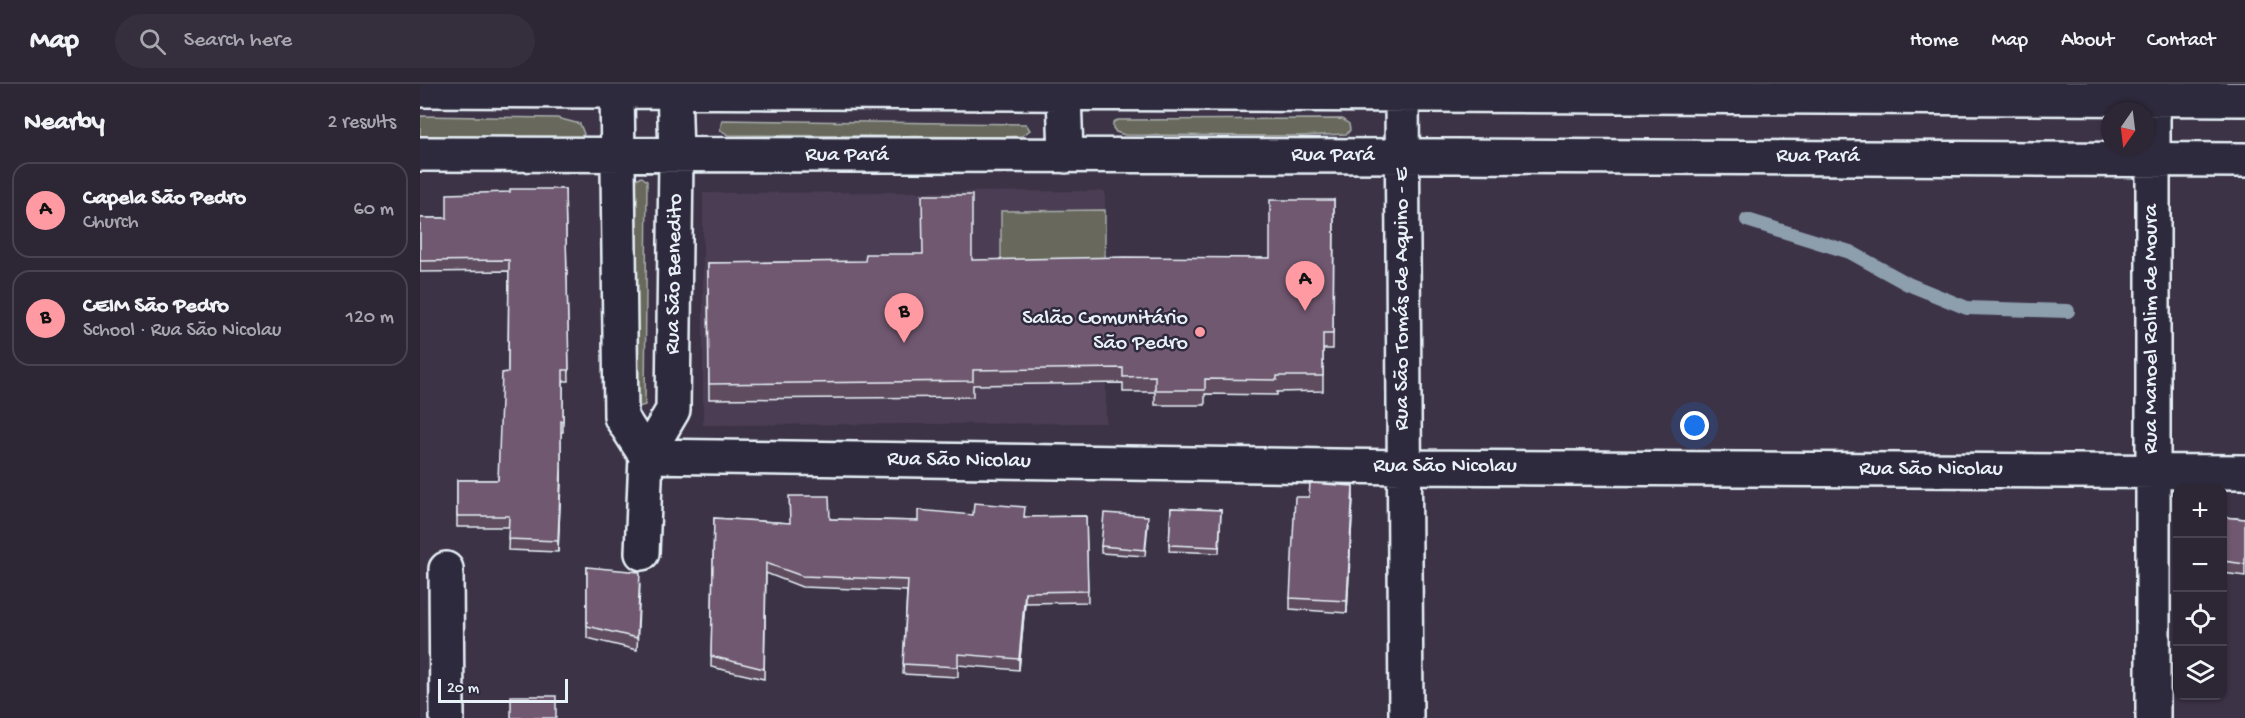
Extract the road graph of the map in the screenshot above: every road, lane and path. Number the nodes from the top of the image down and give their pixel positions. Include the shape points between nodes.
1 (617, 88) edge
2 (674, 88) edge
3 (420, 90) edge
4 (2153, 91) edge
5 (1064, 93) junction
6 (1402, 95) junction
7 (2245, 99) edge
8 (420, 154) edge
9 (1403, 155) junction
10 (617, 156) junction
11 (676, 156) junction
12 (1066, 156) junction
13 (2153, 160) junction
14 (2245, 160) edge
15 (646, 456) junction
16 (1404, 467) junction
17 (2152, 471) junction
18 (2245, 472) edge
19 (642, 553) dead end
20 (446, 569) dead end
21 (447, 718) edge
22 (1406, 718) edge
23 (2152, 718) edge

1 - 2 street
1 - 3 street
1 - 10 street
2 - 5 street
2 - 11 street, Rua São Benedito
4 - 6 street
4 - 7 street
4 - 13 street, Rua Manoel Rolim de Moura
5 - 6 street
5 - 12 street
6 - 9 street, Rua São Tomás de Aquino - E
8 - 10 street, Rua Pará
9 - 12 street, Rua Pará
9 - 13 street, Rua Pará
9 - 16 street, Rua São Tomás de Aquino - E
10 - 11 street, Rua Pará
10 - 15 street via 621,417
11 - 12 street, Rua Pará
11 - 15 street, Rua São Benedito via 673,410
13 - 14 street, Rua Pará
13 - 17 street, Rua Manoel Rolim de Moura
15 - 16 street, Rua São Nicolau
15 - 19 street, Rua São Benedito
16 - 17 street, Rua São Nicolau
16 - 22 street, Rua São Tomás de Aquino - E
17 - 18 street, Rua São Nicolau
17 - 23 street, Rua Manoel Rolim de Moura
20 - 21 street

